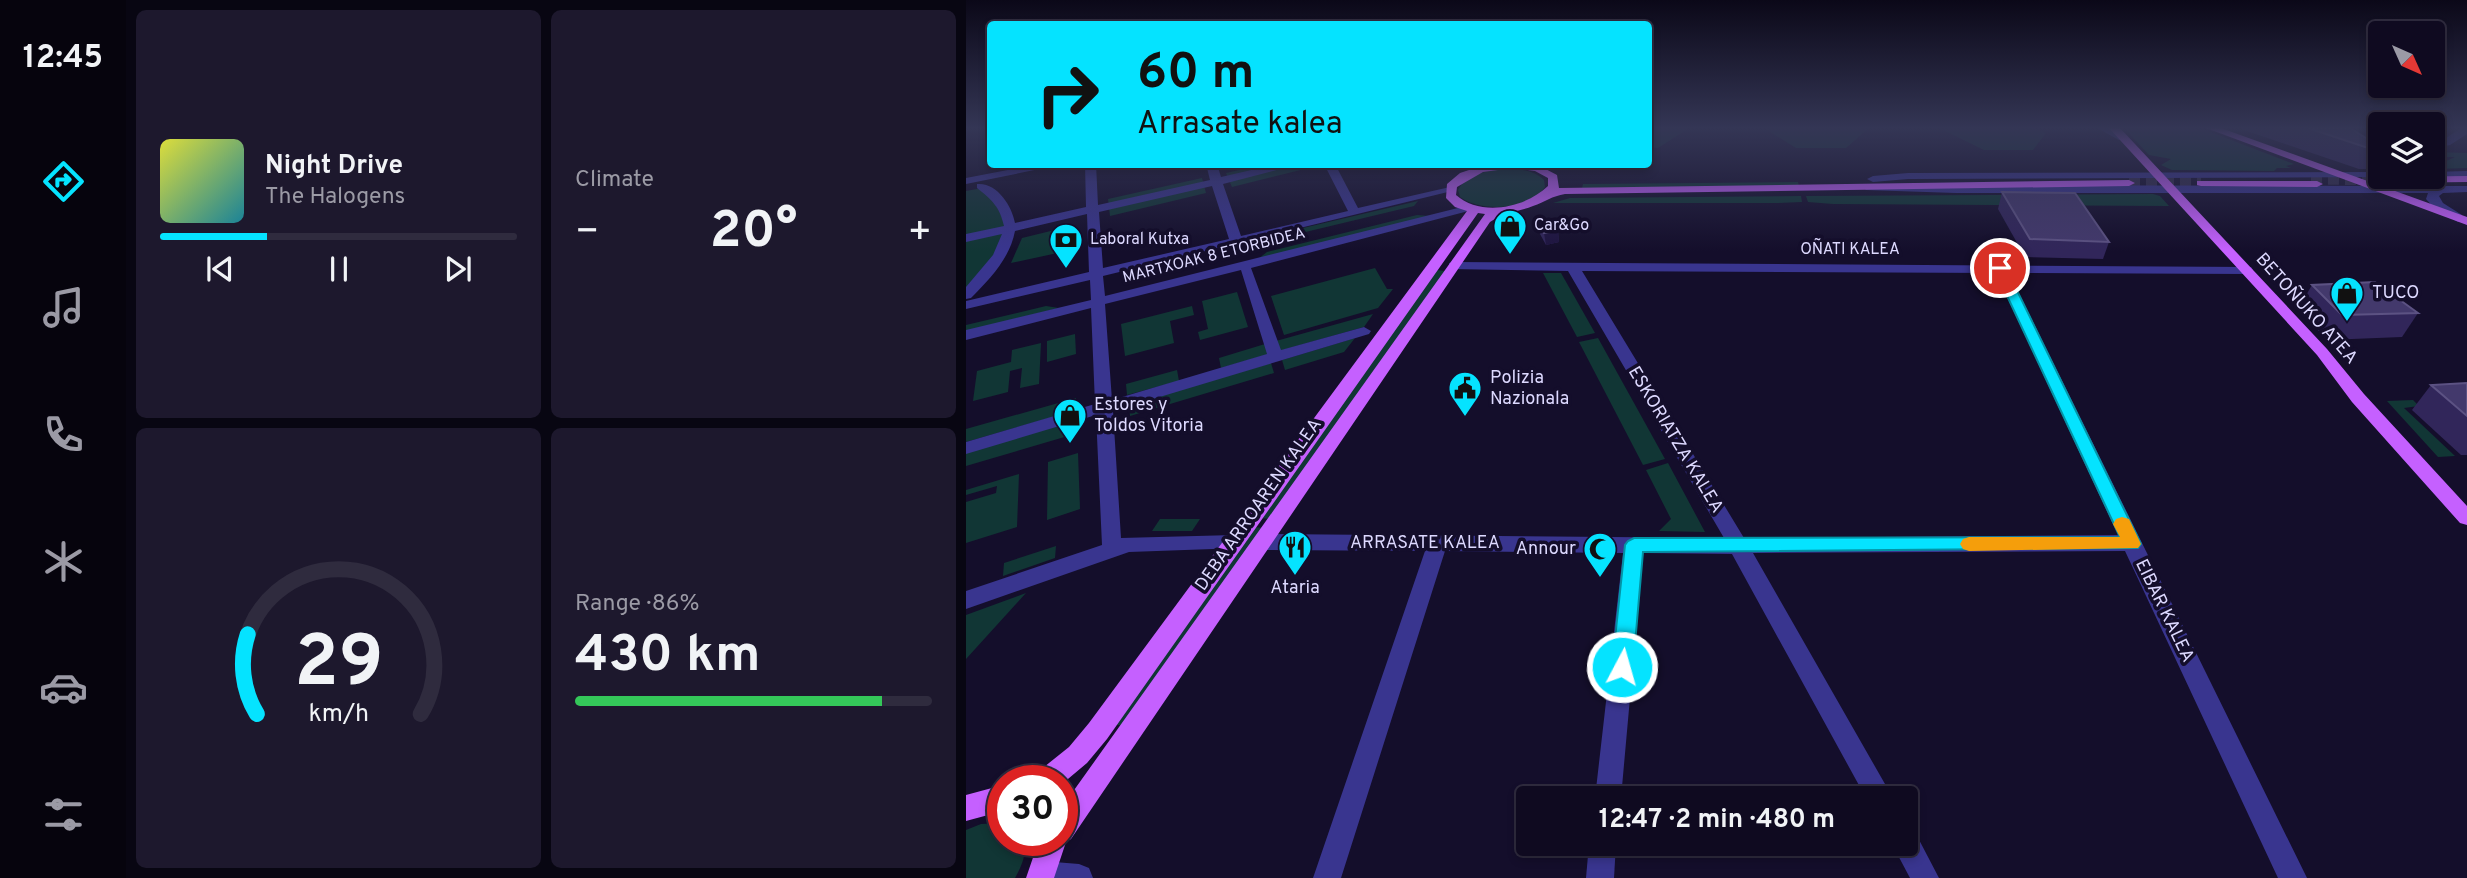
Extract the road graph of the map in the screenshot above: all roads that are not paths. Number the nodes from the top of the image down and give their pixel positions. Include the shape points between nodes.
1 (1032, 169) edge
2 (1090, 169) edge
3 (1213, 169) edge
4 (1275, 169) edge
5 (1332, 169) edge
6 (1458, 169) edge
7 (1477, 169) edge
8 (1537, 169) edge
9 (2151, 169) edge
10 (2323, 169) edge
11 (1466, 174) junction
12 (2155, 174) junction
13 (2340, 175) junction
14 (2445, 178) edge
15 (2368, 179) edge
16 (966, 181) edge
17 (2129, 181) tunnel mouth
18 (2200, 181) tunnel mouth
19 (2314, 182) tunnel mouth
20 (2368, 182) edge
21 (2445, 182) edge
22 (2467, 182) edge
23 (1217, 183) junction
24 (1871, 183) junction
25 (981, 186) dead end
26 (1552, 187) junction
27 (2169, 188) junction
28 (2445, 188) edge
29 (2400, 189) edge
30 (2441, 189) edge
31 (1450, 190) junction
32 (1430, 206) dead end
33 (1473, 209) junction
34 (1499, 210) junction
35 (1093, 211) junction
36 (1356, 213) junction
37 (2463, 219) edge
38 (1010, 229) junction
39 (966, 238) edge
40 (1236, 241) junction
41 (1454, 266) junction
42 (1573, 266) junction
43 (2000, 268) junction
44 (2246, 270) junction
45 (1247, 271) dead end
46 (1096, 288) junction
47 (966, 295) edge
48 (966, 305) edge
49 (966, 317) edge
50 (1364, 331) dead end
51 (966, 335) edge
52 (1276, 357) junction
53 (1104, 407) junction
54 (966, 448) edge
55 (2467, 518) edge
56 (1263, 542) junction
57 (1234, 543) junction
58 (1438, 543) junction
59 (2132, 544) junction
60 (1634, 545) junction
61 (1738, 545) junction
62 (1112, 548) junction
63 (966, 600) edge
64 (1066, 765) edge
65 (1609, 786) edge
66 (1873, 786) edge
67 (987, 801) edge
68 (1078, 807) edge
69 (966, 808) edge
70 (1049, 856) edge
71 (1603, 856) edge
72 (1913, 856) edge
73 (1041, 876) edge
74 (1079, 878) edge
75 (1327, 878) edge
76 (1600, 878) edge
77 (1925, 878) edge
78 (2293, 878) edge

1 - 16 street
2 - 35 street
3 - 23 street
4 - 23 street
5 - 36 street
6 - 11 main road
7 - 11 main road
8 - 26 main road via 1545,171
9 - 12 main road, BETOÑUKO ATEA
10 - 13 main road
11 - 31 main road
12 - 13 street
12 - 24 street via 1908,176
12 - 27 main road, BETOÑUKO ATEA
13 - 15 main road
14 - 22 street
17 - 24 main road
18 - 19 main road
20 - 27 street
21 - 22 main road
22 - 28 street
23 - 35 street
23 - 40 street
24 - 26 main road via 1563,191
24 - 27 street via 1956,190
25 - 38 street via 1006,208
26 - 34 main road via 1533,203
27 - 44 main road, BETOÑUKO ATEA
29 - 37 main road
30 - 37 street via 2432,199
31 - 33 main road via 1454,201
31 - 36 street, MARTXOAK 8 ETORBIDEA
32 - 46 street, MARTXOAK 8 ETORBIDEA
33 - 34 main road
33 - 46 street, MARTXOAK 8 ETORBIDEA
33 - 57 main road, DEBA ARROAREN KALEA
34 - 41 main road, DEBA ARROAREN KALEA via 1486,219
35 - 38 street
35 - 46 street
36 - 40 street, MARTXOAK 8 ETORBIDEA
38 - 39 street
38 - 47 street via 995,264
40 - 46 street, MARTXOAK 8 ETORBIDEA
41 - 42 street, OÑATI KALEA
41 - 56 main road, DEBA ARROAREN KALEA
42 - 43 street, OÑATI KALEA
42 - 61 street, ESKORIATZA KALEA
43 - 44 street, OÑATI KALEA
43 - 59 street, EIBAR KALEA
44 - 55 main road, BETOÑUKO ATEA
45 - 52 street
46 - 48 street, MARTXOAK 8 ETORBIDEA
46 - 49 street, MARTXOAK 8 ETORBIDEA
46 - 51 street, MARTXOAK 8 ETORBIDEA
46 - 53 street
50 - 52 street
52 - 53 street
53 - 54 street
53 - 62 street
56 - 58 street, ARRASATE KALEA
56 - 68 main road, DEBA ARROAREN KALEA
57 - 62 street
57 - 64 main road, DEBA ARROAREN KALEA via 1098,731
58 - 60 street, ARRASATE KALEA
58 - 75 street
59 - 61 street, ARRASATE KALEA
59 - 78 street, EIBAR KALEA
60 - 61 street, ARRASATE KALEA
60 - 65 street
61 - 66 street, ESKORIATZA KALEA
62 - 63 street
67 - 69 main road
70 - 73 main road, DEBA ARROAREN KALEA
71 - 76 street
72 - 77 street
73 - 74 street

